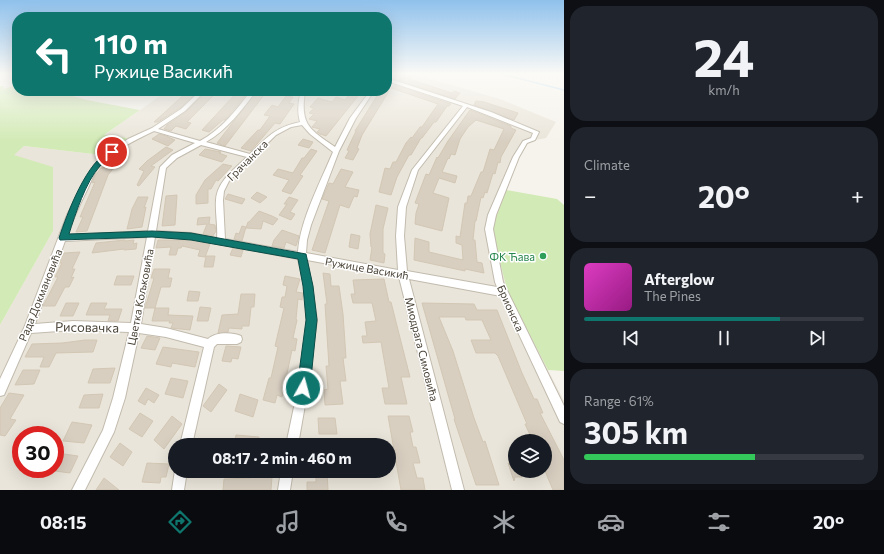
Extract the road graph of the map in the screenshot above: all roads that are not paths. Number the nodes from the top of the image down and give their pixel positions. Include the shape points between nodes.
1 (197, 97) edge
2 (249, 97) edge
3 (302, 97) edge
4 (368, 97) edge
5 (441, 97) edge
6 (466, 105) junction
7 (302, 123) junction
8 (154, 129) junction
9 (201, 143) junction
10 (336, 151) junction
11 (250, 156) junction
12 (152, 234) junction
13 (63, 238) junction
14 (221, 241) junction
15 (302, 256) junction
16 (403, 274) junction
17 (503, 292) junction
18 (135, 328) junction
19 (28, 329) junction
20 (237, 339) dead end
21 (210, 344) junction
22 (0, 391) edge
23 (564, 418) edge
24 (188, 438) edge
25 (293, 438) edge
26 (180, 478) edge
27 (286, 478) edge
28 (78, 490) edge
29 (178, 490) edge
30 (284, 490) edge
31 (458, 490) edge

1 - 8 street, Рада Докмановића via 183,110
2 - 9 street, Цветка Кољковића via 216,134
3 - 7 street
4 - 10 street via 353,118
5 - 6 street
6 - 16 street, Миодрага Симовића via 415,170 402,207 400,236
6 - 17 street, Брионска via 536,132 533,139 525,142 516,157 492,215 489,229
7 - 10 street
7 - 11 street, Грачанска via 274,134
8 - 9 street
8 - 13 street, Рада Докмановића via 130,140 97,165 88,178
9 - 11 street
9 - 12 street, Цветка Кољковића via 186,149 164,167 158,188
10 - 15 street via 307,225
11 - 14 street, Грачанска via 221,189 218,205
12 - 13 street, Ружице Васикић
12 - 14 street, Ружице Васикић
12 - 18 street, Цветка Кољковића
13 - 19 street, Рада Докмановића
14 - 15 street, Ружице Васикић
15 - 16 street, Ружице Васикић
15 - 25 street via 312,320
16 - 17 street, Ружице Васикић
16 - 31 street, Миодрага Симовића
17 - 23 street, Брионска
18 - 19 street, Рисовачка via 79,325
18 - 21 street, Рисовачка via 193,338
18 - 28 street, Цветка Кољковића via 119,398 108,432
19 - 22 street, Рада Докмановића
20 - 21 street via 215,339
21 - 24 street
26 - 29 street
27 - 30 street

